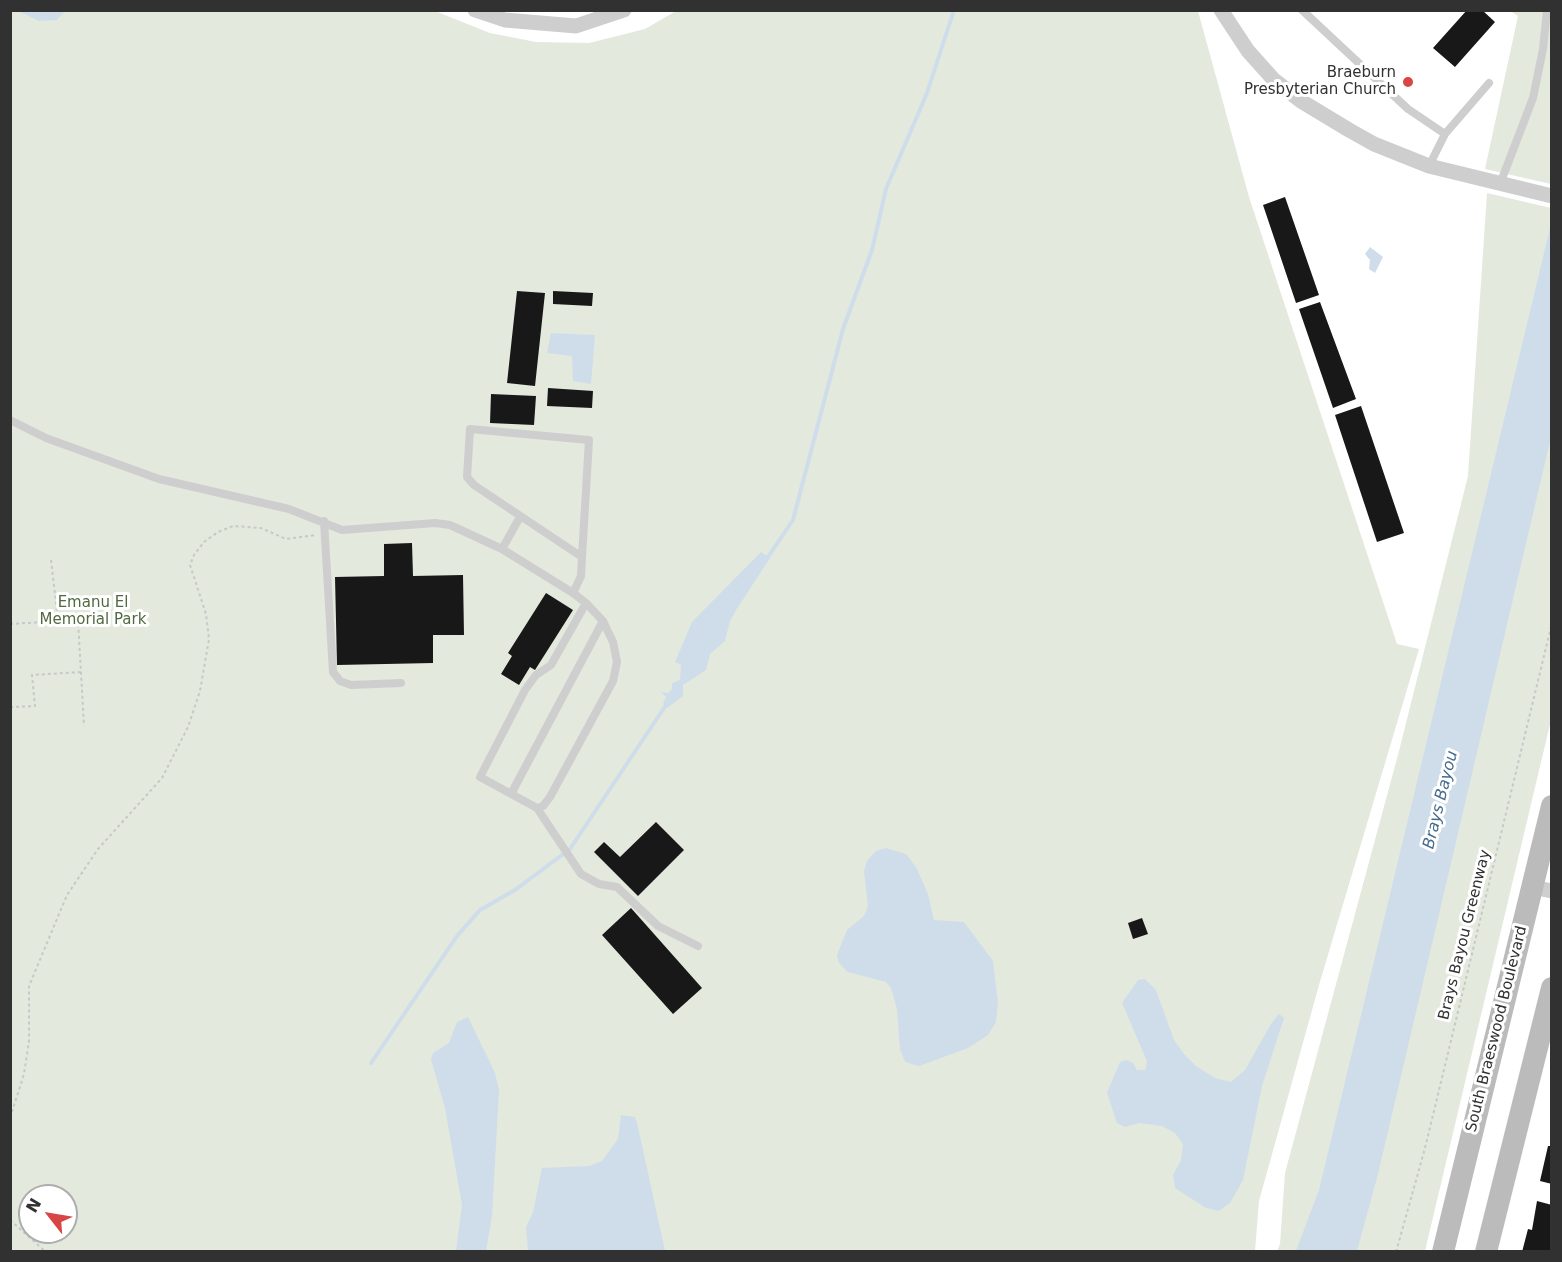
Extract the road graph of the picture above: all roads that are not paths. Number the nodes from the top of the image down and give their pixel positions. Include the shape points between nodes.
1 (475, 10) edge
2 (624, 10) edge
3 (1221, 10) edge
4 (1302, 10) edge
5 (1547, 10) edge
6 (1489, 83) dead end
7 (1445, 134) junction
8 (1429, 166) junction
9 (1500, 184) junction
10 (1551, 196) edge
11 (10, 420) edge
12 (520, 517) junction
13 (324, 521) junction
14 (502, 549) junction
15 (582, 557) junction
16 (573, 593) junction
17 (586, 603) junction
18 (603, 621) junction
19 (401, 683) dead end
20 (511, 794) junction
21 (1551, 806) edge
22 (537, 808) junction
23 (1542, 889) edge
24 (698, 946) dead end
25 (1551, 988) edge
26 (1448, 1250) edge
27 (1486, 1251) edge

1 - 2 street via 505,21 576,26
3 - 8 street via 1248,51 1274,80 1301,101 1374,144
4 - 7 lane via 1407,110
5 - 9 lane via 1533,98
6 - 7 lane
7 - 8 lane
8 - 9 street
9 - 10 street
11 - 13 lane via 56,442 159,478 289,508
12 - 14 lane
12 - 15 lane
12 - 15 lane via 484,494 467,477 470,429 589,440
13 - 14 lane via 342,530 450,525
13 - 19 lane via 333,672 340,681 351,685
14 - 16 lane
15 - 16 lane
16 - 17 lane
17 - 18 lane
17 - 20 lane via 550,665 525,690 480,777
18 - 20 lane
18 - 22 lane via 617,662 613,681 550,797
20 - 22 lane
21 - 23 main road, South Braeswood Boulevard
22 - 24 lane via 581,874 599,884 617,886 658,926
23 - 26 main road, South Braeswood Boulevard
25 - 27 main road

